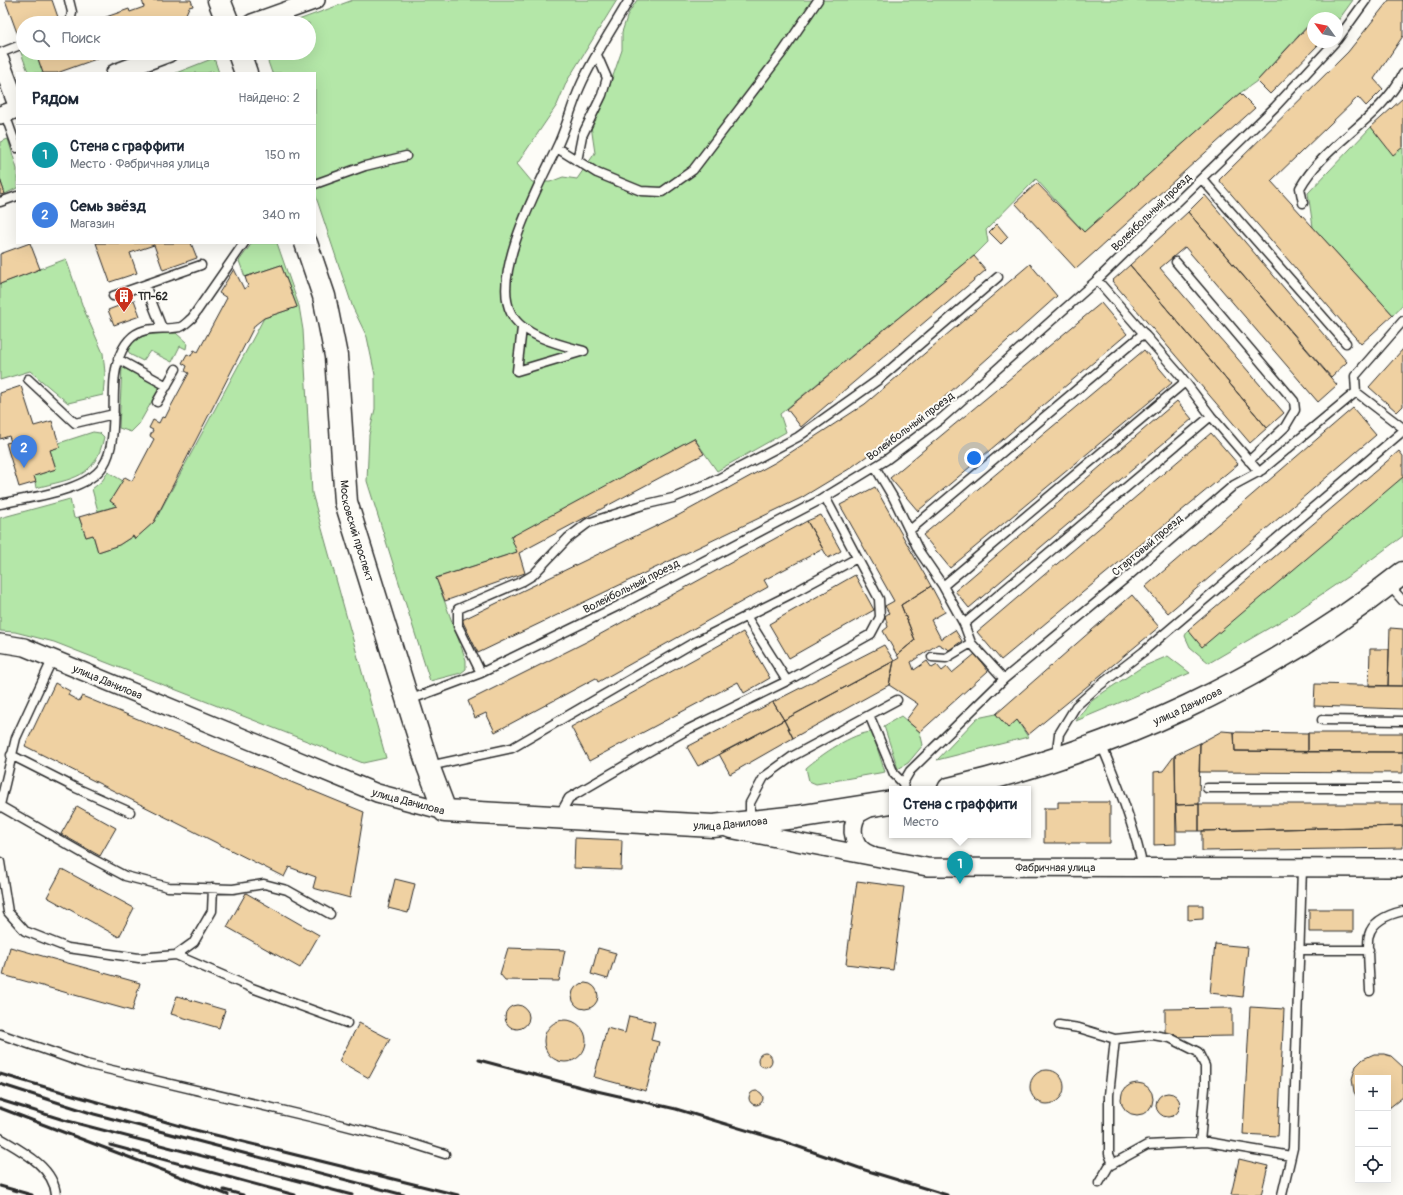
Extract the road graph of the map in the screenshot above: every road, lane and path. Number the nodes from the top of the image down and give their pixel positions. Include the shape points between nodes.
1 (69, 0) edge
2 (219, 0) edge
3 (316, 0) edge
4 (629, 0) edge
5 (818, 0) edge
6 (1366, 0) edge
7 (71, 16) edge
8 (225, 16) edge
9 (271, 16) edge
10 (1343, 32) edge
11 (16, 47) edge
12 (1329, 48) edge
13 (0, 53) edge
14 (597, 55) junction
15 (0, 60) edge
16 (150, 60) edge
17 (241, 60) edge
18 (118, 72) edge
19 (246, 72) edge
20 (1403, 74) edge
21 (1400, 82) edge
22 (10, 111) edge
23 (16, 143) edge
24 (557, 148) junction
25 (406, 156) dead end
26 (577, 161) junction
27 (1202, 178) junction
28 (316, 184) edge
29 (16, 196) edge
30 (0, 202) edge
31 (1303, 203) dead end
32 (243, 244) edge
33 (306, 244) edge
34 (1176, 262) dead end
35 (201, 265) dead end
36 (998, 277) dead end
37 (1097, 280) junction
38 (145, 285) junction
39 (113, 296) dead end
40 (1403, 321) edge
41 (162, 328) junction
42 (522, 328) junction
43 (1144, 332) junction
44 (1346, 344) dead end
45 (118, 359) junction
46 (176, 369) dead end
47 (28, 379) dead end
48 (1185, 382) junction
49 (167, 386) junction
50 (1356, 392) junction
51 (158, 402) dead end
52 (114, 414) junction
53 (1211, 416) junction
54 (1403, 429) edge
55 (1250, 461) junction
56 (875, 467) junction
57 (1259, 472) junction
58 (825, 497) junction
59 (0, 504) edge
60 (910, 530) junction
61 (857, 558) junction
62 (1396, 579) edge
63 (943, 586) junction
64 (1403, 601) edge
65 (746, 616) junction
66 (964, 624) junction
67 (0, 643) edge
68 (971, 643) junction
69 (932, 657) dead end
70 (52, 660) junction
71 (480, 673) junction
72 (1004, 679) junction
73 (787, 681) junction
74 (408, 700) junction
75 (897, 700) dead end
76 (870, 717) junction
77 (1322, 720) dead end
78 (1403, 721) edge
79 (1101, 744) junction
80 (11, 754) junction
81 (1055, 759) junction
82 (428, 766) junction
83 (903, 786) edge
84 (960, 786) edge
85 (1207, 788) dead end
86 (1403, 788) edge
87 (883, 803) edge
88 (0, 805) edge
89 (445, 811) junction
90 (130, 812) dead end
91 (559, 817) junction
92 (750, 822) junction
93 (713, 826) junction
94 (872, 855) junction
95 (0, 862) edge
96 (1143, 868) junction
97 (1302, 868) junction
98 (1403, 868) edge
99 (213, 888) junction
100 (1403, 911) edge
101 (330, 914) dead end
102 (1299, 950) junction
103 (1369, 950) junction
104 (176, 955) junction
105 (1370, 991) dead end
106 (347, 1023) dead end
107 (1059, 1025) dead end
108 (0, 1034) edge
109 (1115, 1039) junction
110 (0, 1138) edge
111 (1200, 1142) junction
112 (445, 1154) dead end
113 (1291, 1156) junction
114 (1113, 1164) junction
115 (1099, 1183) dead end
116 (56, 1195) edge
117 (1282, 1195) edge

1 - 7 lane
2 - 8 street
3 - 9 street
4 - 14 lane
5 - 26 lane via 782,53 693,170 662,192 641,191 597,173
6 - 10 lane
11 - 13 lane
12 - 27 lane, Волейбольный проезд via 1275,107
14 - 24 lane via 580,86
14 - 26 lane via 607,78 582,136
15 - 22 street
16 - 18 street
17 - 19 street
20 - 21 lane
21 - 31 lane via 1373,112 1308,174 1300,188
22 - 23 lane
24 - 26 lane
24 - 42 lane via 542,177 510,255 505,282 506,299 511,314
25 - 28 lane via 365,166
27 - 37 lane, Волейбольный проезд
27 - 44 lane
29 - 30 lane
32 - 41 lane via 192,318 181,327
33 - 74 street, Московский проспект via 324,296 336,356 346,502
34 - 55 lane via 1294,401 1295,410 1285,427
35 - 38 lane
36 - 71 lane via 878,380 798,436 702,486 673,498 588,523 568,538 523,582 458,609 458,626
37 - 43 lane
37 - 56 lane, Волейбольный проезд via 942,418
38 - 39 lane
38 - 41 lane
40 - 50 lane via 1355,376
41 - 45 lane via 143,330 129,340
42 - 42 lane via 559,344 584,351 518,371
43 - 48 lane
43 - 60 lane
45 - 49 lane
45 - 52 lane via 114,383
46 - 49 lane
47 - 52 lane via 75,423
48 - 53 lane
48 - 63 lane
49 - 51 lane
50 - 54 lane
50 - 57 lane, Стартовый проезд
52 - 59 lane via 110,445 103,466 91,478 70,488
53 - 55 lane
53 - 66 lane
54 - 81 lane via 1143,652 1076,706 1059,734
55 - 57 lane
56 - 58 lane, Волейбольный проезд
56 - 60 lane
57 - 72 lane, Стартовый проезд via 1234,485
58 - 61 lane
58 - 71 lane, Волейбольный проезд via 618,606
60 - 63 lane
61 - 65 lane
61 - 73 lane via 879,599 880,617 871,634
62 - 64 lane
62 - 79 street, улица Данилова via 1300,646 1234,684 1168,716
63 - 66 lane
65 - 73 lane
65 - 82 lane via 686,647 512,748
66 - 68 lane
67 - 70 street, улица Данилова via 24,647
68 - 69 lane via 946,658
68 - 72 lane
70 - 80 lane
70 - 89 street, улица Данилова via 377,793
71 - 74 lane, Волейбольный проезд
72 - 83 lane, Стартовый проезд via 910,771
73 - 91 lane via 689,729 569,798
74 - 82 street, Московский проспект
75 - 76 lane
76 - 83 lane via 894,774
76 - 92 lane via 792,756 764,778 750,803
77 - 78 lane
79 - 81 street, улица Данилова
79 - 96 lane via 1120,788
80 - 88 lane
80 - 90 lane via 76,788
81 - 84 street, улица Данилова
82 - 89 street, Московский проспект
85 - 86 lane
87 - 92 street, улица Данилова
87 - 94 street via 858,814 853,829 854,839 858,845
88 - 99 lane via 125,876 168,887
89 - 91 street, улица Данилова
91 - 93 street, улица Данилова
92 - 93 street, улица Данилова
93 - 94 street, Фабричная улица
94 - 96 street, Фабричная улица via 927,868
95 - 104 lane via 8,912 25,931 68,948 139,958
96 - 97 street, Фабричная улица
97 - 98 street, Фабричная улица
97 - 102 lane
99 - 101 lane via 233,889 264,884 287,890
99 - 104 lane via 212,911 194,942
100 - 103 lane via 1389,914 1376,923 1368,935
102 - 103 lane
102 - 113 lane
103 - 105 lane
104 - 106 lane via 245,985
107 - 109 lane
108 - 112 lane via 86,1064 315,1118
109 - 111 lane via 1153,1035 1170,1038 1198,1052 1206,1066
109 - 114 lane via 1109,1095 1109,1154
110 - 116 lane via 32,1158 51,1178
111 - 113 lane
111 - 114 lane via 1147,1145
113 - 117 lane
114 - 115 lane via 1109,1166

